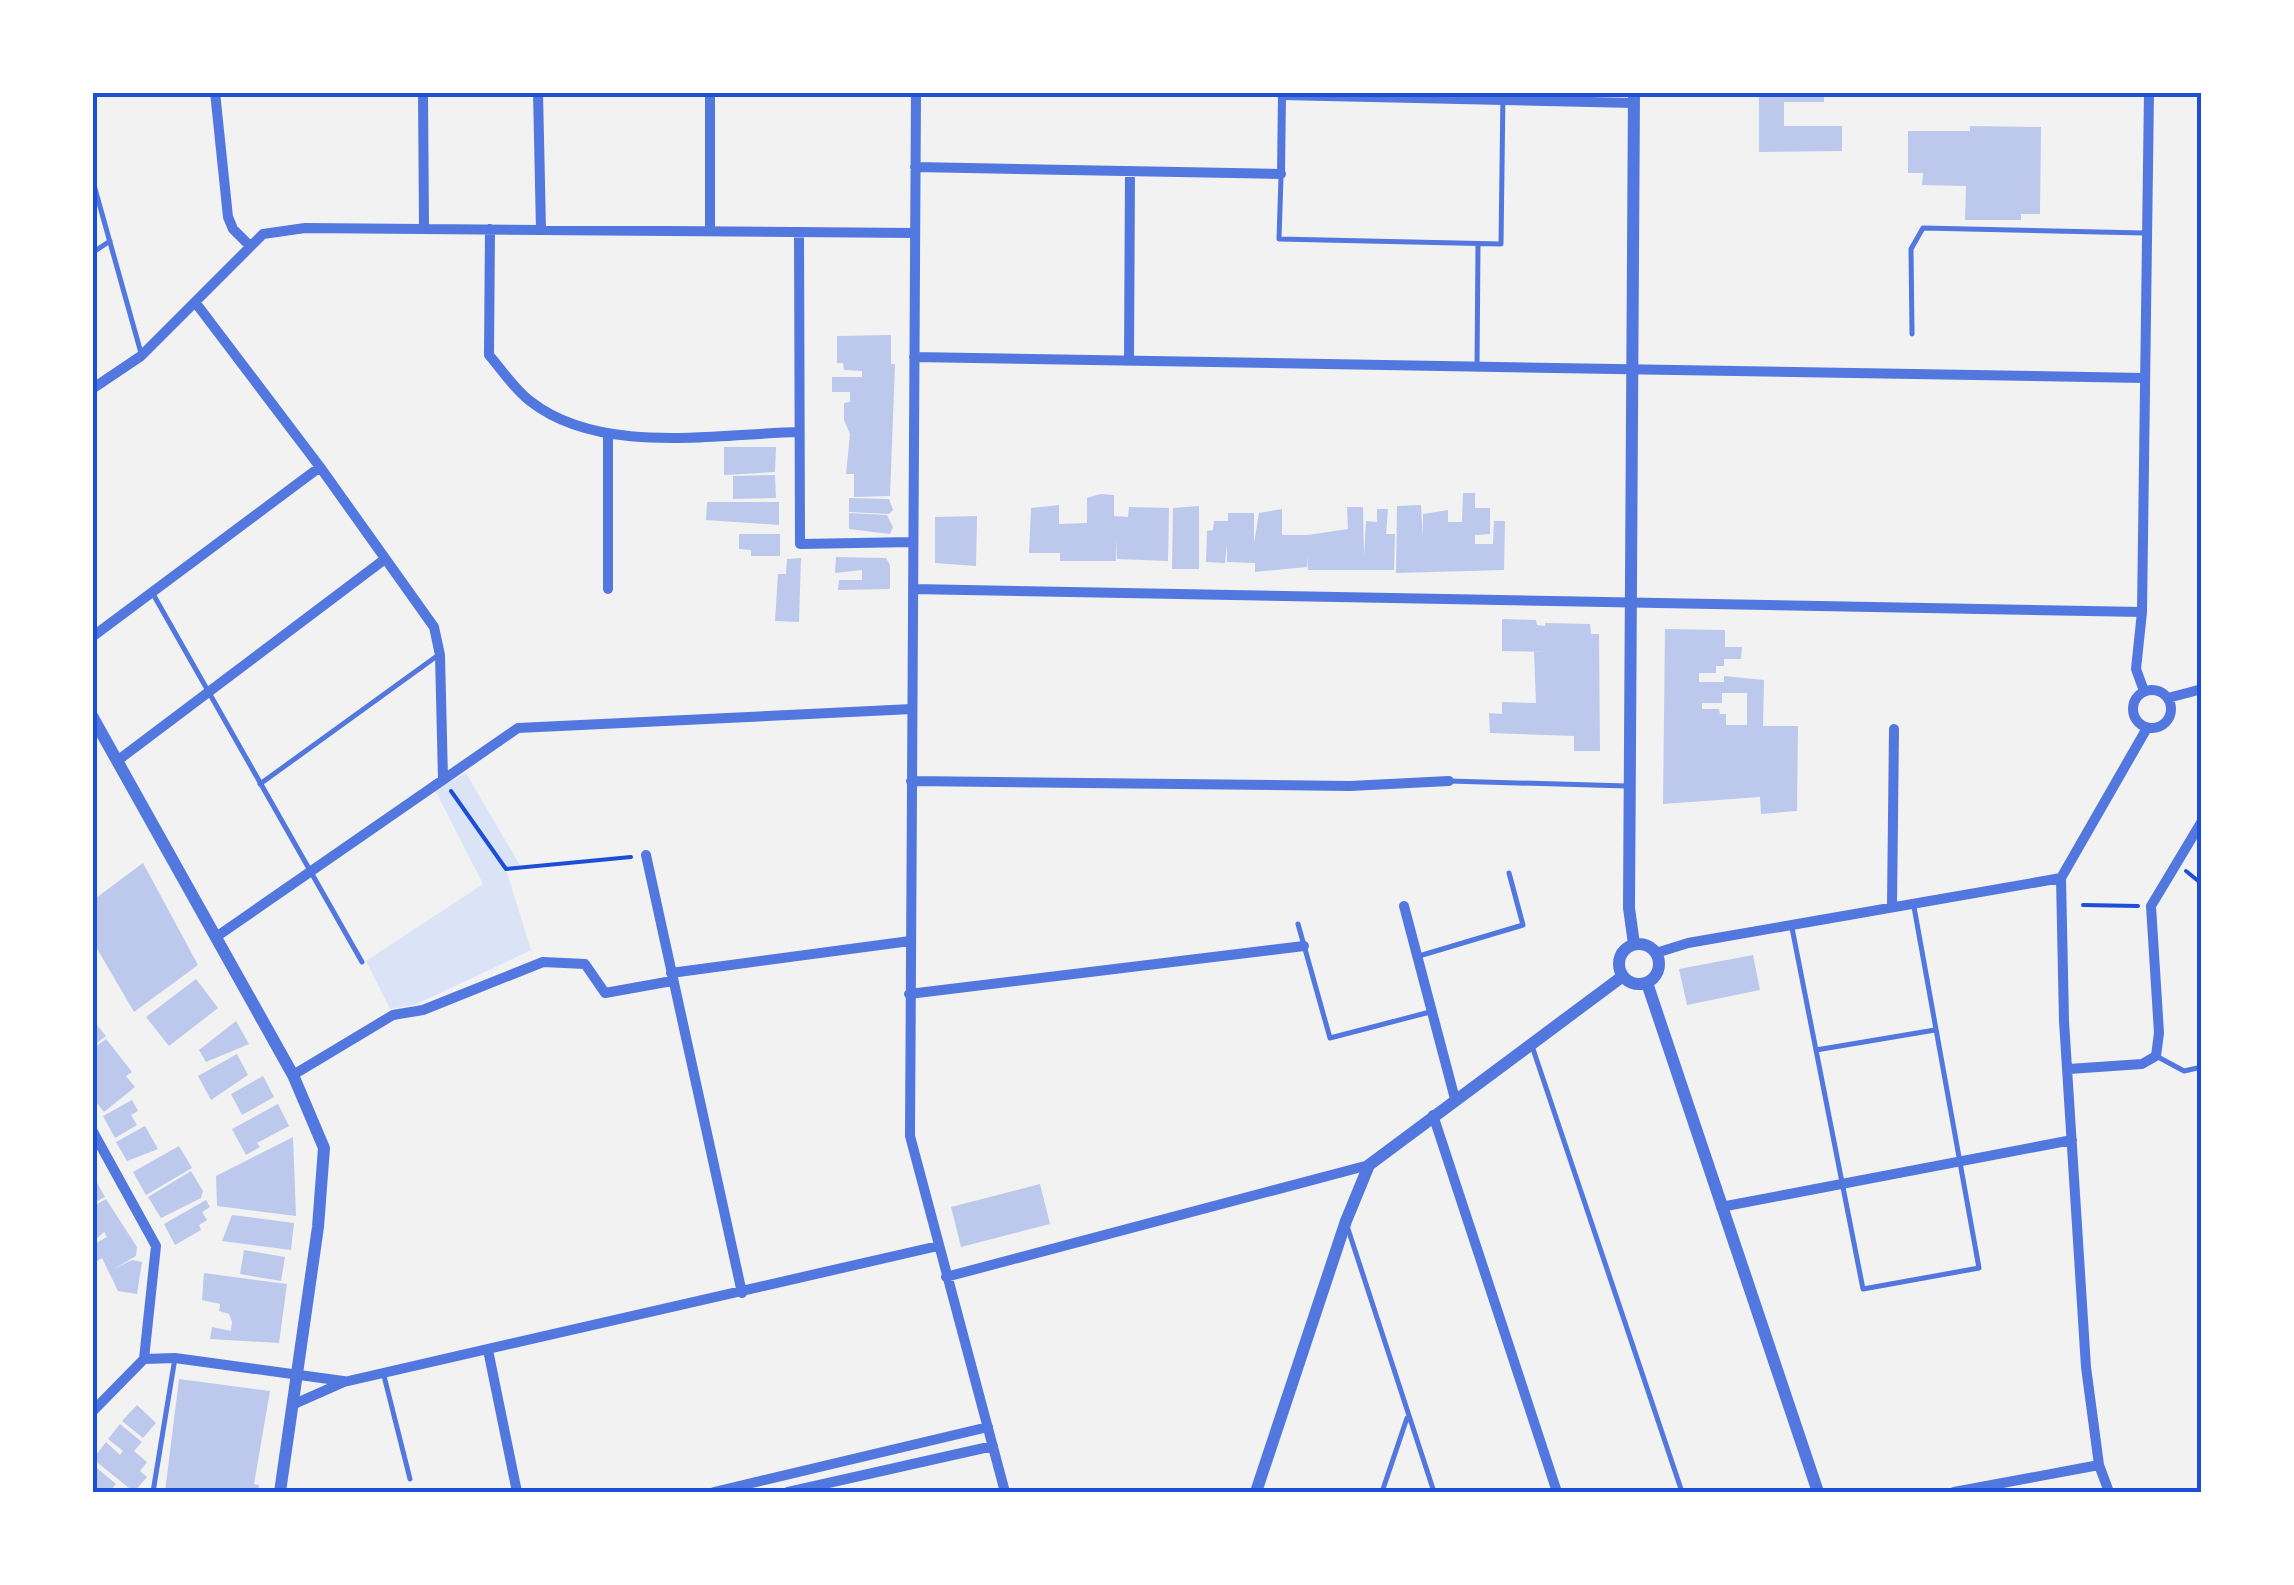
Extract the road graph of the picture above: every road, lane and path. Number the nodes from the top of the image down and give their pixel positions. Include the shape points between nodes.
1 (215, 92) edge
2 (424, 92) edge
3 (538, 92) edge
4 (710, 92) edge
5 (916, 92) edge
6 (2149, 92) edge
7 (1282, 95) joint
8 (1503, 97) edge
9 (1634, 98) edge
10 (916, 166) junction
11 (1130, 171) junction
12 (1281, 174) junction
13 (92, 178) edge
14 (424, 229) junction
15 (490, 230) junction
16 (541, 230) junction
17 (710, 231) junction
18 (798, 232) junction
19 (915, 233) junction
20 (2147, 234) junction
21 (110, 241) junction
22 (249, 245) junction
23 (1478, 245) junction
24 (92, 252) edge
25 (195, 302) junction
26 (1912, 334) dead end
27 (141, 356) junction
28 (914, 356) junction
29 (1129, 361) junction
30 (1476, 368) junction
31 (1633, 371) junction
32 (2144, 378) junction
33 (92, 389) edge
34 (799, 432) junction
35 (608, 437) junction
36 (320, 467) junction
37 (913, 542) junction
38 (386, 559) junction
39 (608, 589) dead end
40 (913, 589) junction
41 (154, 594) junction
42 (1632, 604) junction
43 (2142, 612) junction
44 (92, 638) edge
45 (440, 654) junction
46 (2202, 689) edge
47 (2144, 691) junction
48 (209, 693) junction
49 (2168, 698) junction
50 (912, 709) junction
51 (92, 716) edge
52 (2147, 728) junction
53 (1894, 729) dead end
54 (117, 761) junction
55 (443, 780) junction
56 (911, 781) junction
57 (1448, 781) joint
58 (260, 784) junction
59 (1630, 786) junction
60 (2202, 821) edge
61 (646, 855) joint
62 (311, 872) junction
63 (1510, 873) dead end
64 (2061, 878) junction
65 (1913, 904) junction
66 (2083, 905) dead end
67 (1404, 906) dead end
68 (2152, 906) junction
69 (1892, 907) junction
70 (1298, 924) dead end
71 (1792, 924) junction
72 (216, 937) junction
73 (910, 940) junction
74 (1634, 944) junction
75 (1304, 946) junction
76 (1656, 953) junction
77 (1419, 956) junction
78 (362, 962) dead end
79 (1623, 976) junction
80 (672, 977) junction
81 (1647, 983) junction
82 (909, 994) junction
83 (1432, 1012) junction
84 (1935, 1030) junction
85 (1531, 1043) junction
86 (1816, 1050) junction
87 (2156, 1056) junction
88 (2202, 1066) edge
89 (2069, 1069) junction
90 (293, 1075) junction
91 (1455, 1099) junction
92 (1432, 1116) junction
93 (92, 1130) edge
94 (2072, 1140) junction
95 (1960, 1160) junction
96 (1369, 1165) junction
97 (1841, 1182) junction
98 (1721, 1206) junction
99 (1346, 1221) junction
100 (938, 1246) junction
101 (946, 1278) junction
102 (742, 1293) junction
103 (488, 1350) junction
104 (176, 1358) junction
105 (144, 1359) junction
106 (297, 1372) junction
107 (384, 1373) junction
108 (344, 1382) junction
109 (292, 1404) junction
110 (92, 1412) edge
111 (1408, 1415) junction
112 (988, 1427) junction
113 (992, 1446) junction
114 (843, 1460) junction
115 (2099, 1465) junction
116 (410, 1479) dead end
117 (848, 1479) junction
118 (1972, 1491) edge
119 (153, 1492) edge
120 (280, 1492) edge
121 (518, 1492) edge
122 (714, 1492) edge
123 (788, 1492) edge
124 (1004, 1492) edge
125 (1256, 1492) edge
126 (1382, 1492) edge
127 (1434, 1492) edge
128 (1557, 1492) edge
129 (1682, 1492) edge
130 (1818, 1492) edge
131 (1954, 1492) edge
132 (2110, 1492) edge

1 - 22 street via 228,216
2 - 14 street
3 - 16 street
4 - 17 street
5 - 10 street
6 - 20 street
7 - 8 street
7 - 12 street
8 - 9 street
8 - 23 lane via 1501,244
9 - 31 street
10 - 11 street
10 - 19 street
11 - 12 street
11 - 29 street
12 - 23 lane via 1279,239
13 - 21 lane
14 - 15 street
14 - 22 street via 304,228 263,234
15 - 16 street
15 - 35 street via 489,355 528,400 568,425
16 - 17 street
17 - 18 street
18 - 19 street
18 - 34 street
19 - 28 street
20 - 26 lane via 1924,228 1911,249
20 - 32 street
21 - 24 lane
21 - 27 lane
22 - 25 street
23 - 30 lane
25 - 27 street
25 - 36 street
27 - 33 street
28 - 29 street
28 - 37 street
29 - 30 street
30 - 31 street
31 - 32 street
31 - 42 street
32 - 43 street
34 - 35 street
34 - 37 street via 800,544
35 - 39 street
36 - 38 street
36 - 41 street
37 - 40 street
38 - 45 street via 434,627
38 - 48 street
40 - 42 street
40 - 50 street
41 - 44 street
41 - 48 lane
42 - 43 street
42 - 59 street
43 - 47 street via 2136,669
45 - 55 street
45 - 58 lane
46 - 49 street
47 - 49 street
47 - 52 street via 2132,710
48 - 54 street
48 - 58 lane
49 - 52 street via 2170,717
50 - 55 street via 518,728
50 - 56 street
51 - 54 street
52 - 64 street
53 - 69 street
54 - 72 street
55 - 61 path via 506,868
55 - 62 street
56 - 57 street
56 - 73 street
57 - 59 lane
58 - 62 lane
59 - 74 street via 1628,908
60 - 68 street
61 - 80 street
62 - 72 street
62 - 78 lane
63 - 77 lane via 1523,925
64 - 65 street
64 - 89 street
65 - 69 street
65 - 84 lane
66 - 68 path
67 - 77 street
68 - 87 street
69 - 71 street
70 - 75 lane
71 - 76 street
71 - 86 lane
72 - 90 street
73 - 80 street
73 - 82 street
74 - 76 street
74 - 79 street via 1620,957
75 - 82 street
75 - 83 lane via 1330,1038
76 - 81 street via 1658,970
77 - 83 street
79 - 81 street
79 - 85 street
80 - 90 street via 605,993 585,964 542,962 423,1010 393,1015
80 - 102 street
81 - 98 street
82 - 100 street via 910,1136
83 - 91 street
84 - 86 lane
84 - 95 lane
85 - 91 street
85 - 129 lane
86 - 97 lane
87 - 88 lane via 2184,1071
87 - 89 street via 2142,1064
89 - 94 street
90 - 106 street via 315,1119 325,1165
91 - 92 street
92 - 96 street
92 - 128 street
93 - 105 street via 156,1246
94 - 95 street
94 - 115 street
95 - 97 street
95 - 97 lane via 1979,1268 1863,1290
96 - 99 street
96 - 101 street
97 - 98 street
98 - 130 street
99 - 111 lane
99 - 125 street
100 - 101 street
100 - 102 street
101 - 112 street
102 - 103 street
103 - 107 street
103 - 121 street
104 - 105 street
104 - 106 street
104 - 119 lane
105 - 110 street
106 - 108 street
106 - 109 street
107 - 108 street
107 - 116 lane
108 - 109 street
109 - 120 street
111 - 126 lane
111 - 127 lane
112 - 113 street
112 - 114 street
113 - 117 street
113 - 124 street
114 - 117 street
114 - 122 street
115 - 118 street
115 - 132 street
117 - 123 street
118 - 131 street

